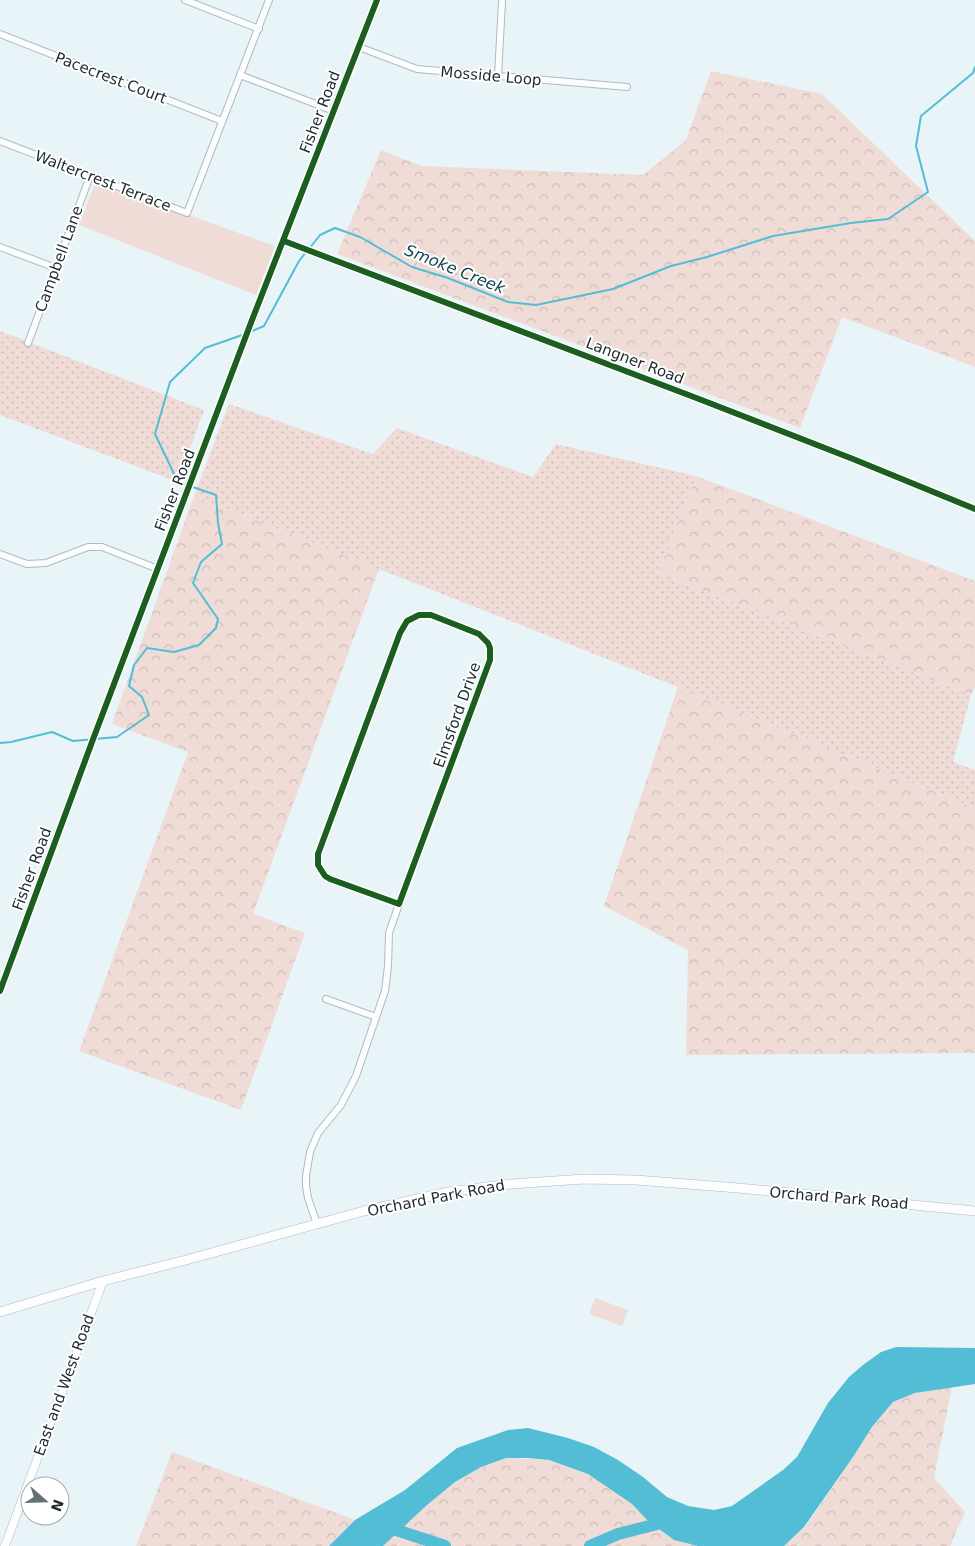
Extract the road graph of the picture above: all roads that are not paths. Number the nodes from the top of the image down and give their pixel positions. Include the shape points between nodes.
1 (185, 0) edge
2 (269, 0) edge
3 (377, 0) edge
4 (502, 2) dead end
5 (259, 28) junction
6 (0, 34) edge
7 (359, 47) junction
8 (240, 75) junction
9 (498, 76) junction
10 (627, 87) dead end
11 (334, 111) junction
12 (222, 121) junction
13 (0, 140) edge
14 (90, 176) junction
15 (284, 240) junction
16 (0, 247) edge
17 (56, 268) junction
18 (28, 343) dead end
19 (975, 509) edge
20 (0, 554) edge
21 (158, 569) junction
22 (399, 904) junction
23 (0, 990) edge
24 (326, 999) dead end
25 (376, 1017) junction
26 (975, 1211) edge
27 (317, 1224) junction
28 (103, 1281) junction
29 (0, 1312) edge
30 (5, 1546) edge

1 - 5 street
2 - 5 street
3 - 7 street, Fisher Road
4 - 9 street
5 - 8 street
6 - 12 street, Pacecrest Court
7 - 9 street, Mosside Loop via 417,69
7 - 11 street, Fisher Road
8 - 11 street
8 - 12 street
9 - 10 street, Mosside Loop
11 - 15 street, Fisher Road
12 - 14 street, Waltercrest Terrace via 187,213
13 - 14 street, Waltercrest Terrace
14 - 17 street, Campbell Lane
15 - 19 street, Langner Road
15 - 21 street, Fisher Road
16 - 17 street
17 - 18 street, Campbell Lane
20 - 21 street via 27,564 46,564 88,547 102,547
21 - 23 street, Fisher Road
22 - 22 street, Elmsford Drive via 491,655 488,642 479,634 431,615 407,621 400,633 317,860 320,871 330,879
22 - 25 street, Elmsford Drive via 389,933 387,980
24 - 25 street
25 - 27 street, Elmsford Drive via 350,1091 318,1133 310,1152 306,1186
26 - 27 main road, Orchard Park Road via 662,1182 584,1179 469,1189
27 - 28 main road, Orchard Park Road
28 - 29 main road, Orchard Park Road
28 - 30 street, East and West Road

